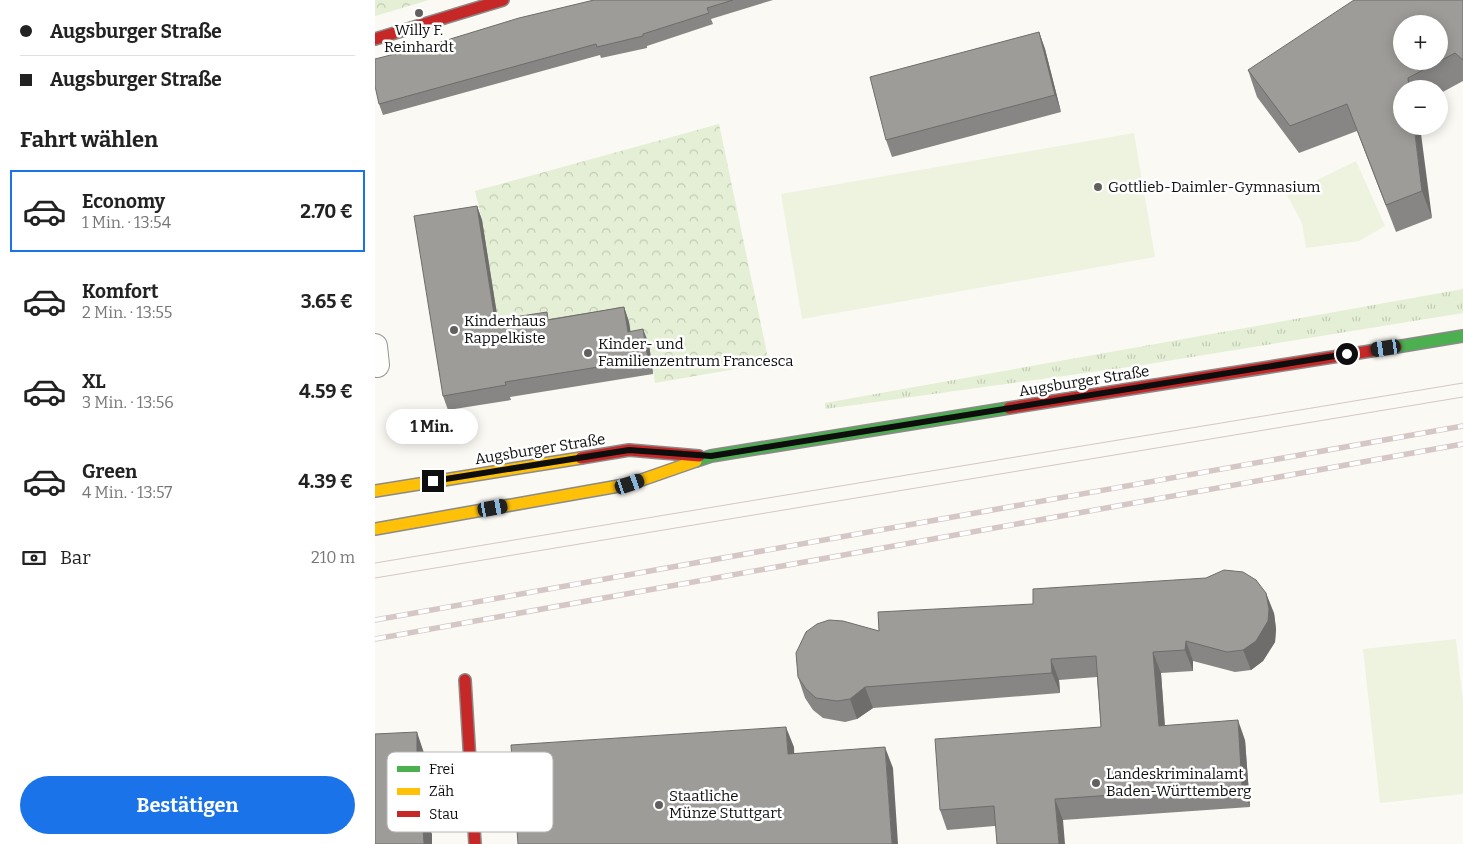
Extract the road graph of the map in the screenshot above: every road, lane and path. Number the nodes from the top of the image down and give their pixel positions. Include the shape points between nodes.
1 (503, 0) edge
2 (375, 39) edge
3 (1463, 336) edge
4 (711, 456) junction
5 (375, 491) edge
6 (375, 529) edge
7 (465, 680) dead end
8 (469, 752) edge

1 - 2 main road
3 - 4 main road, Augsburger Straße
4 - 5 main road, Augsburger Straße via 629,450
4 - 6 main road, Augsburger Straße via 630,484
7 - 8 main road

